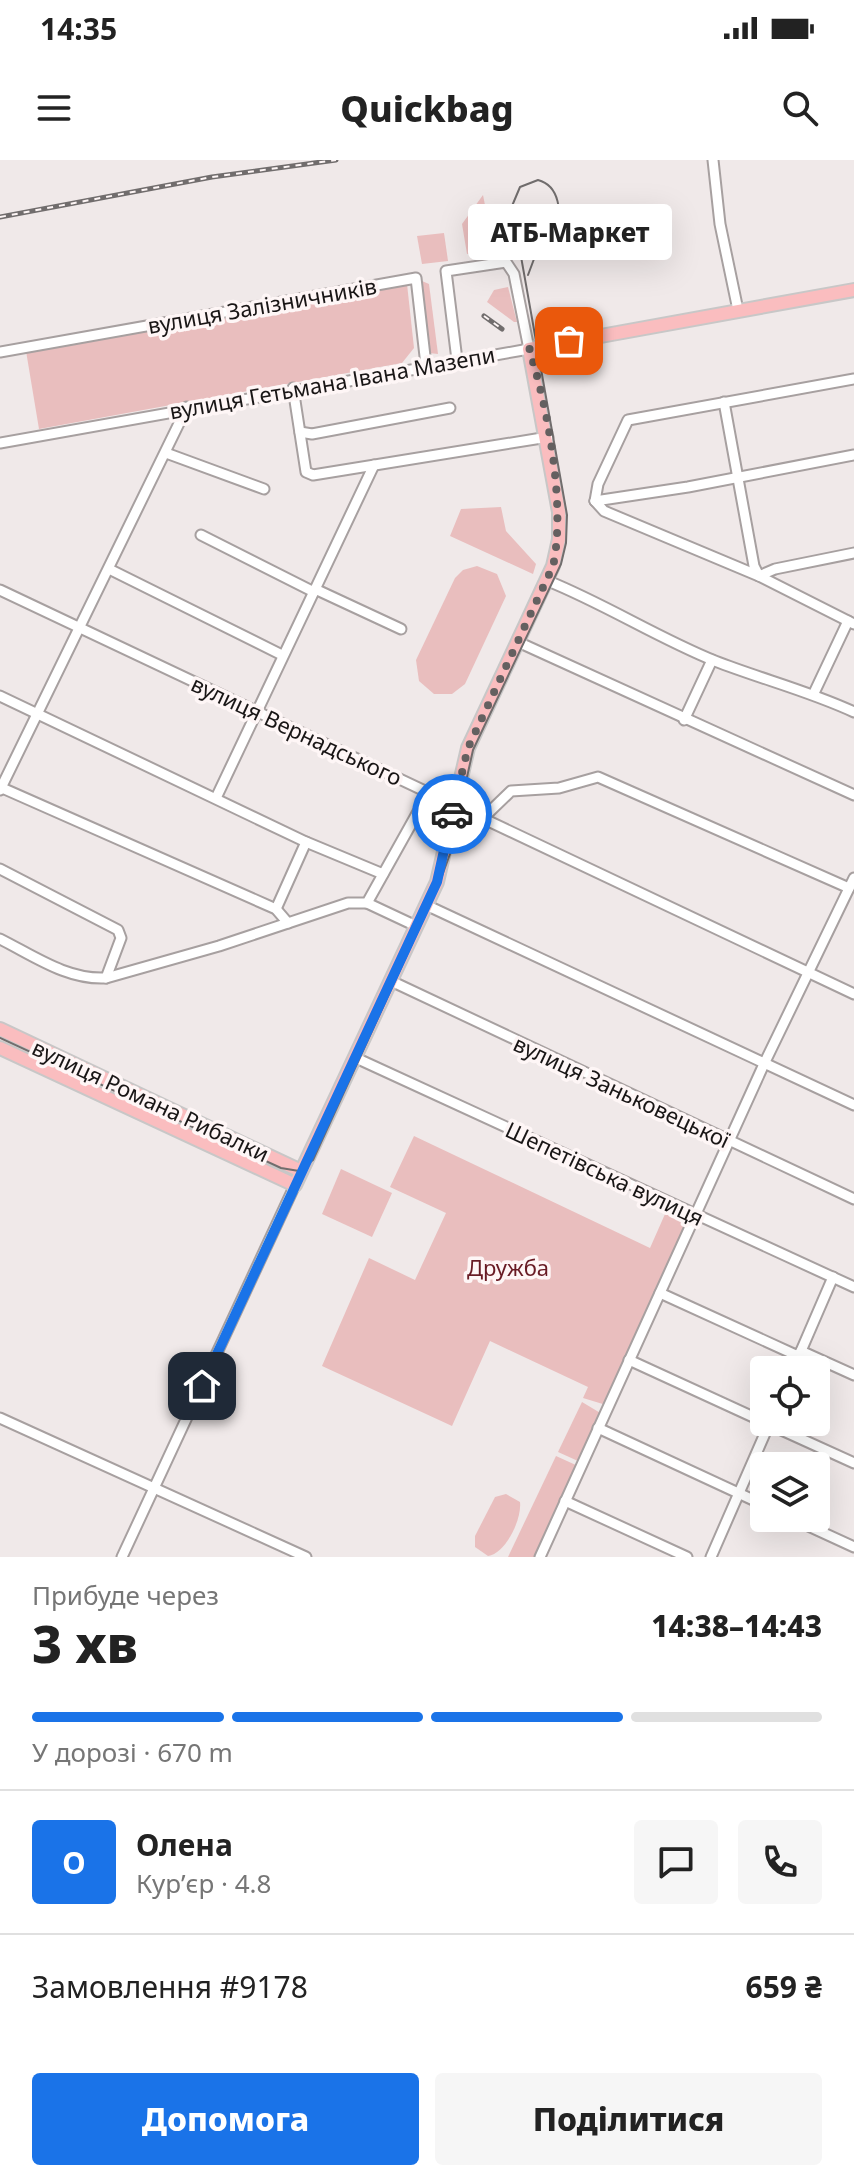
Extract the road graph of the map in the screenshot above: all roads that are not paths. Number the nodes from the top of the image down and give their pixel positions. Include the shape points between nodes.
1 (713, 161) edge
2 (854, 290) edge
3 (738, 310) junction
4 (529, 349) junction
5 (0, 352) edge
6 (457, 360) junction
7 (426, 365) junction
8 (854, 379) edge
9 (293, 388) junction
10 (724, 402) junction
11 (187, 407) junction
12 (450, 408) dead end
13 (300, 432) junction
14 (548, 437) junction
15 (0, 443) edge
16 (166, 453) junction
17 (854, 455) edge
18 (374, 465) junction
19 (738, 477) junction
20 (264, 489) dead end
21 (595, 501) junction
22 (201, 535) dead end
23 (854, 553) edge
24 (109, 569) junction
25 (759, 576) junction
26 (548, 581) junction
27 (0, 590) edge
28 (314, 590) junction
29 (851, 623) edge
30 (79, 627) junction
31 (401, 629) dead end
32 (518, 642) junction
33 (282, 655) junction
34 (712, 660) junction
35 (814, 693) junction
36 (0, 696) edge
37 (256, 711) junction
38 (854, 712) edge
39 (37, 714) junction
40 (684, 720) junction
41 (0, 788) edge
42 (429, 792) junction
43 (854, 795) edge
44 (216, 798) junction
45 (454, 804) junction
46 (483, 818) junction
47 (306, 842) junction
48 (0, 869) edge
49 (383, 874) junction
50 (854, 878) edge
51 (849, 888) junction
52 (843, 900) junction
53 (367, 903) junction
54 (426, 905) junction
55 (854, 906) edge
56 (276, 909) junction
57 (288, 923) junction
58 (416, 926) junction
59 (0, 939) edge
60 (808, 974) junction
61 (106, 978) junction
62 (391, 981) junction
63 (854, 994) edge
64 (0, 1029) edge
65 (0, 1048) edge
66 (356, 1058) junction
67 (764, 1064) junction
68 (854, 1105) edge
69 (729, 1141) junction
70 (301, 1171) junction
71 (295, 1185) junction
72 (854, 1199) edge
73 (695, 1214) junction
74 (833, 1277) junction
75 (854, 1287) edge
76 (660, 1293) junction
77 (800, 1353) junction
78 (799, 1356) edge
79 (629, 1360) junction
80 (854, 1375) edge
81 (750, 1415) edge
82 (0, 1418) edge
83 (598, 1428) junction
84 (762, 1436) edge
85 (795, 1436) edge
86 (854, 1463) edge
87 (154, 1487) junction
88 (739, 1494) junction
89 (750, 1499) edge
90 (565, 1501) junction
91 (821, 1532) edge
92 (854, 1547) edge
93 (122, 1557) edge
94 (306, 1557) edge
95 (540, 1557) edge
96 (687, 1557) edge
97 (711, 1557) edge

1 - 3 street
2 - 3 main road, вулиця Гетьмана Івана Мазепи
3 - 4 main road, вулиця Гетьмана Івана Мазепи
4 - 6 street, вулиця Гетьмана Івана Мазепи
4 - 6 street via 514,274 506,262 446,271
4 - 14 main road
5 - 7 street, вулиця Залізничників via 416,278
6 - 7 street, вулиця Гетьмана Івана Мазепи
7 - 9 street, вулиця Гетьмана Івана Мазепи
8 - 10 street
9 - 11 street, вулиця Гетьмана Івана Мазепи
9 - 13 street
10 - 19 street
10 - 21 street via 628,420
11 - 15 street, вулиця Гетьмана Івана Мазепи
11 - 16 street
12 - 13 street via 307,435
13 - 18 street via 308,474
14 - 18 street
14 - 26 main road via 560,525
16 - 20 street
16 - 24 street
17 - 19 street
18 - 28 street
19 - 21 street
19 - 25 street
21 - 25 street via 604,511
22 - 28 street
23 - 25 street
24 - 30 street
24 - 33 street
25 - 29 street
26 - 32 main road
26 - 34 street
27 - 30 street, вулиця Вернадського
28 - 31 street
28 - 33 street
29 - 35 street
30 - 37 street, вулиця Вернадського
30 - 39 street
32 - 40 street
32 - 45 main road via 468,748
33 - 37 street
34 - 35 street
34 - 40 street
35 - 38 street
36 - 39 street
37 - 42 street, вулиця Вернадського
37 - 44 street
39 - 41 street
39 - 44 street
40 - 43 street
41 - 56 street
42 - 45 street, вулиця Вернадського
42 - 49 street
44 - 47 street
45 - 46 street, вулиця Вернадського
45 - 54 main road via 441,869
46 - 51 street via 511,791 559,788 598,777
46 - 60 street, вулиця Вернадського
47 - 49 street
47 - 56 street
48 - 61 street via 118,930 121,938
49 - 53 street
50 - 51 street
51 - 52 street
52 - 55 street
52 - 60 street
53 - 57 street via 348,903
53 - 58 street
54 - 58 main road
54 - 67 street
56 - 57 street
57 - 61 street
58 - 62 main road
59 - 61 street via 66,973
60 - 63 street, вулиця Вернадського
60 - 67 street
62 - 66 main road
62 - 69 street, вулиця Заньковецької
64 - 70 main road, вулиця Романа Рибалки
65 - 71 main road, вулиця Романа Рибалки
66 - 70 main road
66 - 73 street, Шепетівська вулиця
67 - 68 street
67 - 69 street
69 - 72 street, вулиця Заньковецької
69 - 73 street
70 - 71 main road
71 - 87 street
73 - 74 street, Шепетівська вулиця
73 - 76 street
74 - 75 street, Шепетівська вулиця
74 - 77 street
76 - 77 street
76 - 79 street
77 - 78 street
77 - 80 street
79 - 81 street
79 - 83 street
82 - 87 street
83 - 88 street
83 - 90 street
84 - 88 street
85 - 86 street
87 - 93 street
87 - 94 street
88 - 89 street
88 - 97 street
90 - 95 street
90 - 96 street
91 - 92 street

